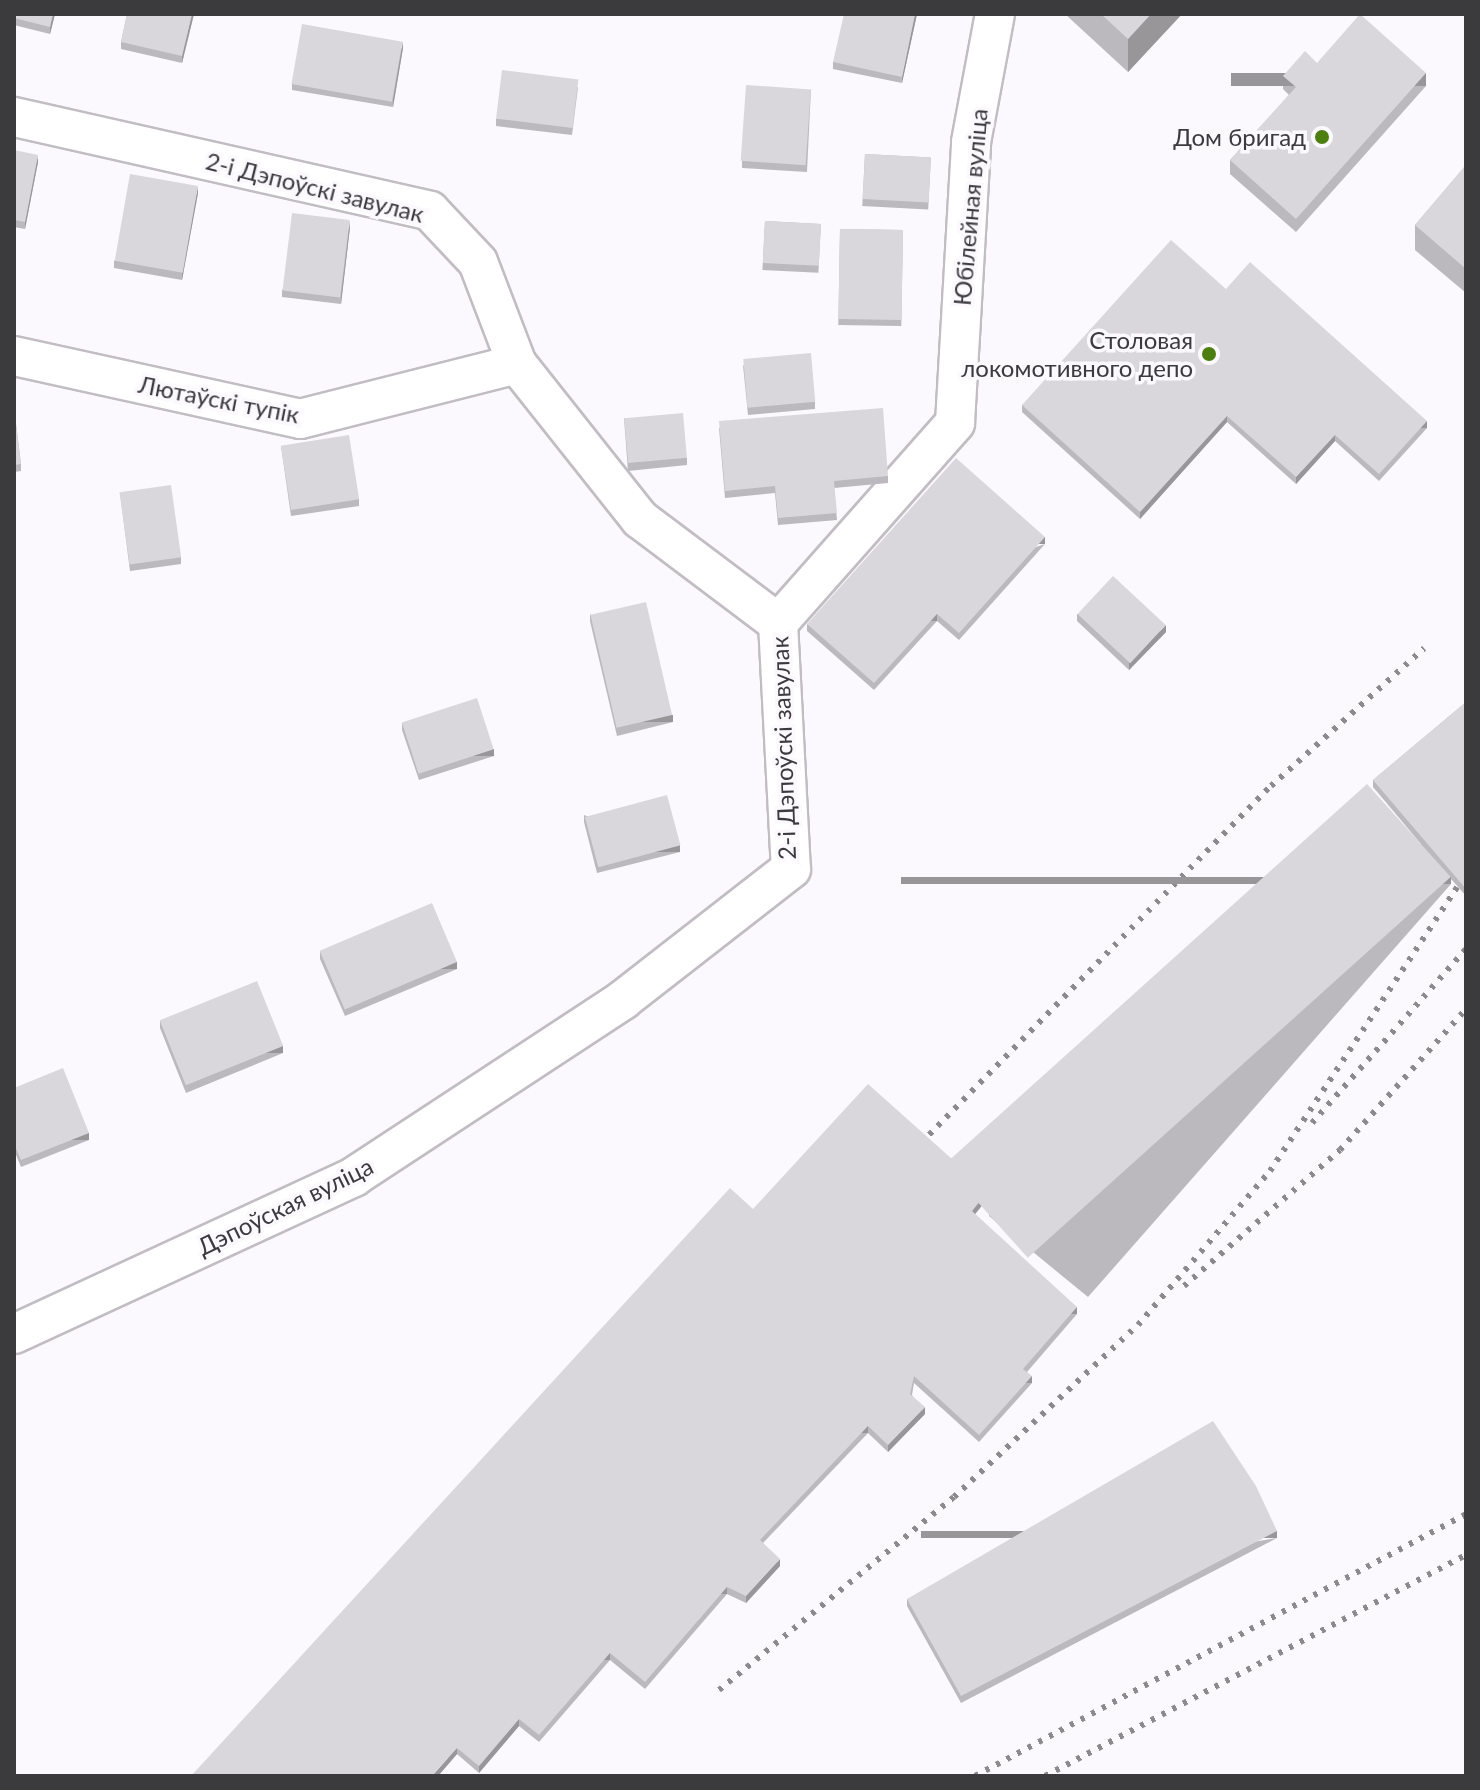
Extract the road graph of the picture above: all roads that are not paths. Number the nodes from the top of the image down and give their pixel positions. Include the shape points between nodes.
1 (995, 14) edge
2 (14, 117) edge
3 (14, 356) edge
4 (517, 364) junction
5 (778, 623) junction
6 (623, 1000) joint
7 (14, 1334) edge

1 - 5 street, Юбілейная вуліца via 971,142 955,423
2 - 4 street, 2-і Дэпоўскі завулак via 430,211 478,262
3 - 4 street, Лютаўскі тупік via 300,419
4 - 5 street, 2-і Дэпоўскі завулак via 640,519
5 - 6 street, 2-і Дэпоўскі завулак via 791,869
6 - 7 street, Дэпоўская вуліца via 354,1177

